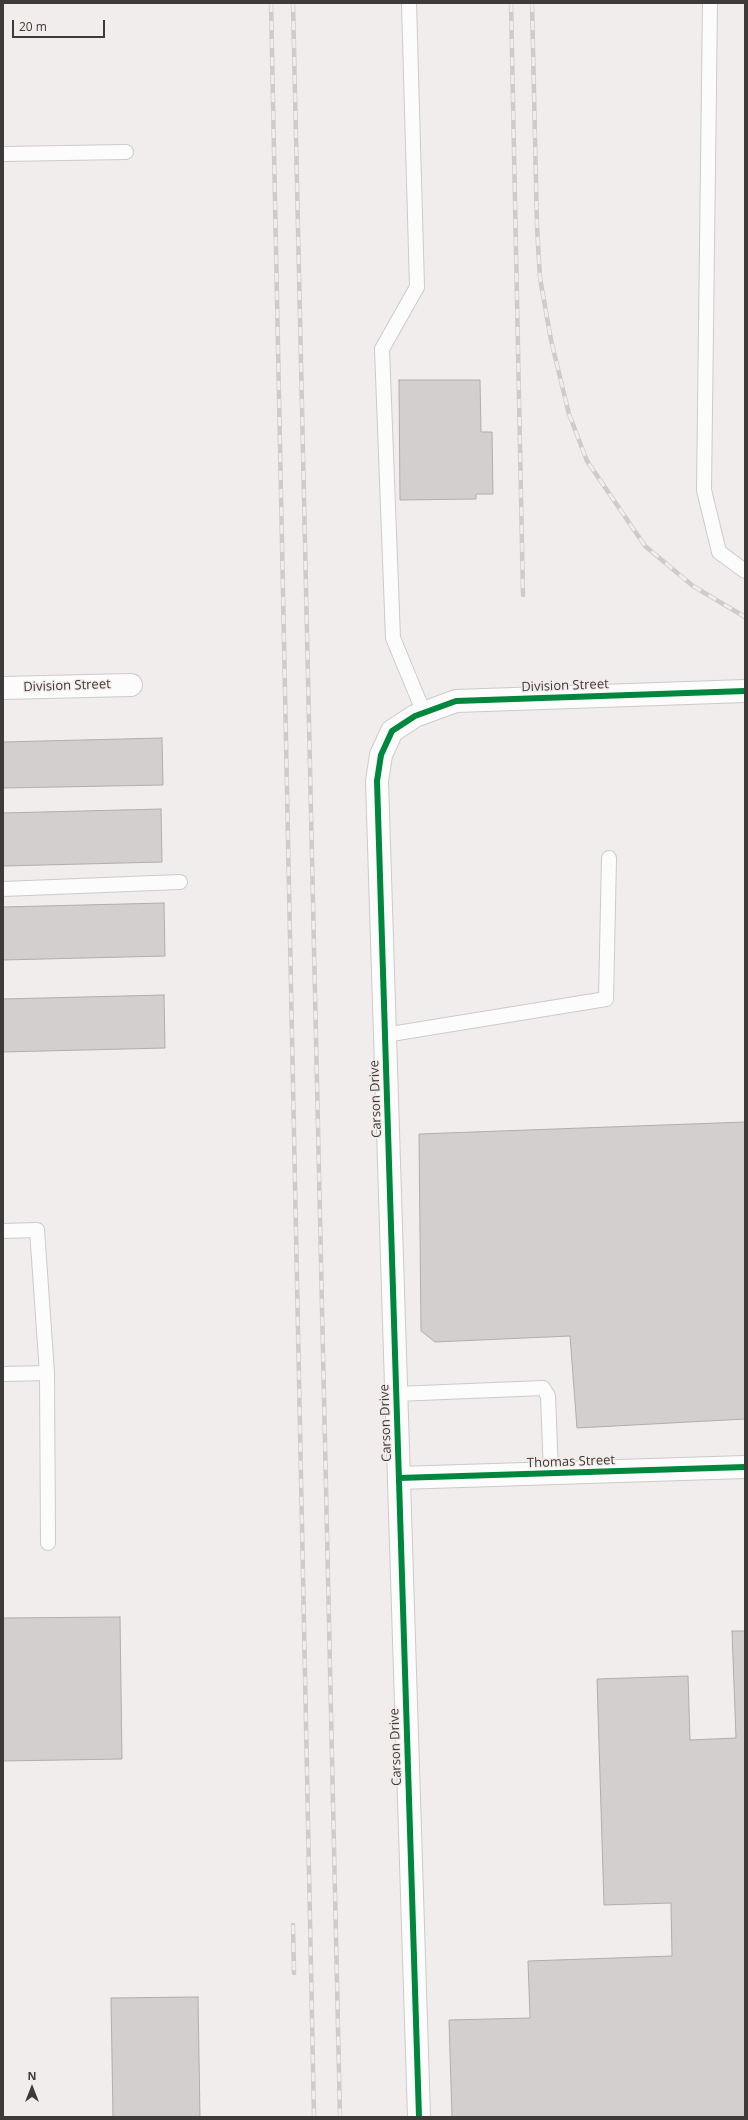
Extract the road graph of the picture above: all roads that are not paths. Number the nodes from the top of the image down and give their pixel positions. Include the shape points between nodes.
1 (409, 3) edge
2 (710, 3) edge
3 (126, 152) dead end
4 (3, 154) edge
5 (745, 572) edge
6 (131, 684) dead end
7 (3, 688) edge
8 (745, 691) edge
9 (424, 713) junction
10 (392, 731) joint
11 (609, 858) dead end
12 (180, 882) dead end
13 (3, 889) edge
14 (385, 1035) junction
15 (3, 1231) edge
16 (47, 1373) junction
17 (3, 1374) edge
18 (396, 1394) junction
19 (745, 1467) edge
20 (551, 1473) junction
21 (399, 1478) junction
22 (48, 1543) dead end
23 (419, 2117) edge

1 - 9 lane via 417,287 382,349 393,638
2 - 5 lane via 704,490 719,552
3 - 4 lane
6 - 7 street, Division Street
8 - 9 street, Division Street via 456,701
9 - 10 street, Division Street
10 - 14 street, Carson Drive via 381,755 377,781
11 - 14 lane via 606,999
12 - 13 lane
14 - 18 street, Carson Drive
15 - 16 lane via 36,1230
16 - 17 lane
16 - 22 lane
18 - 20 lane via 543,1388 548,1396
18 - 21 street, Carson Drive
19 - 20 street, Thomas Street
20 - 21 street, Thomas Street
21 - 23 street, Carson Drive

